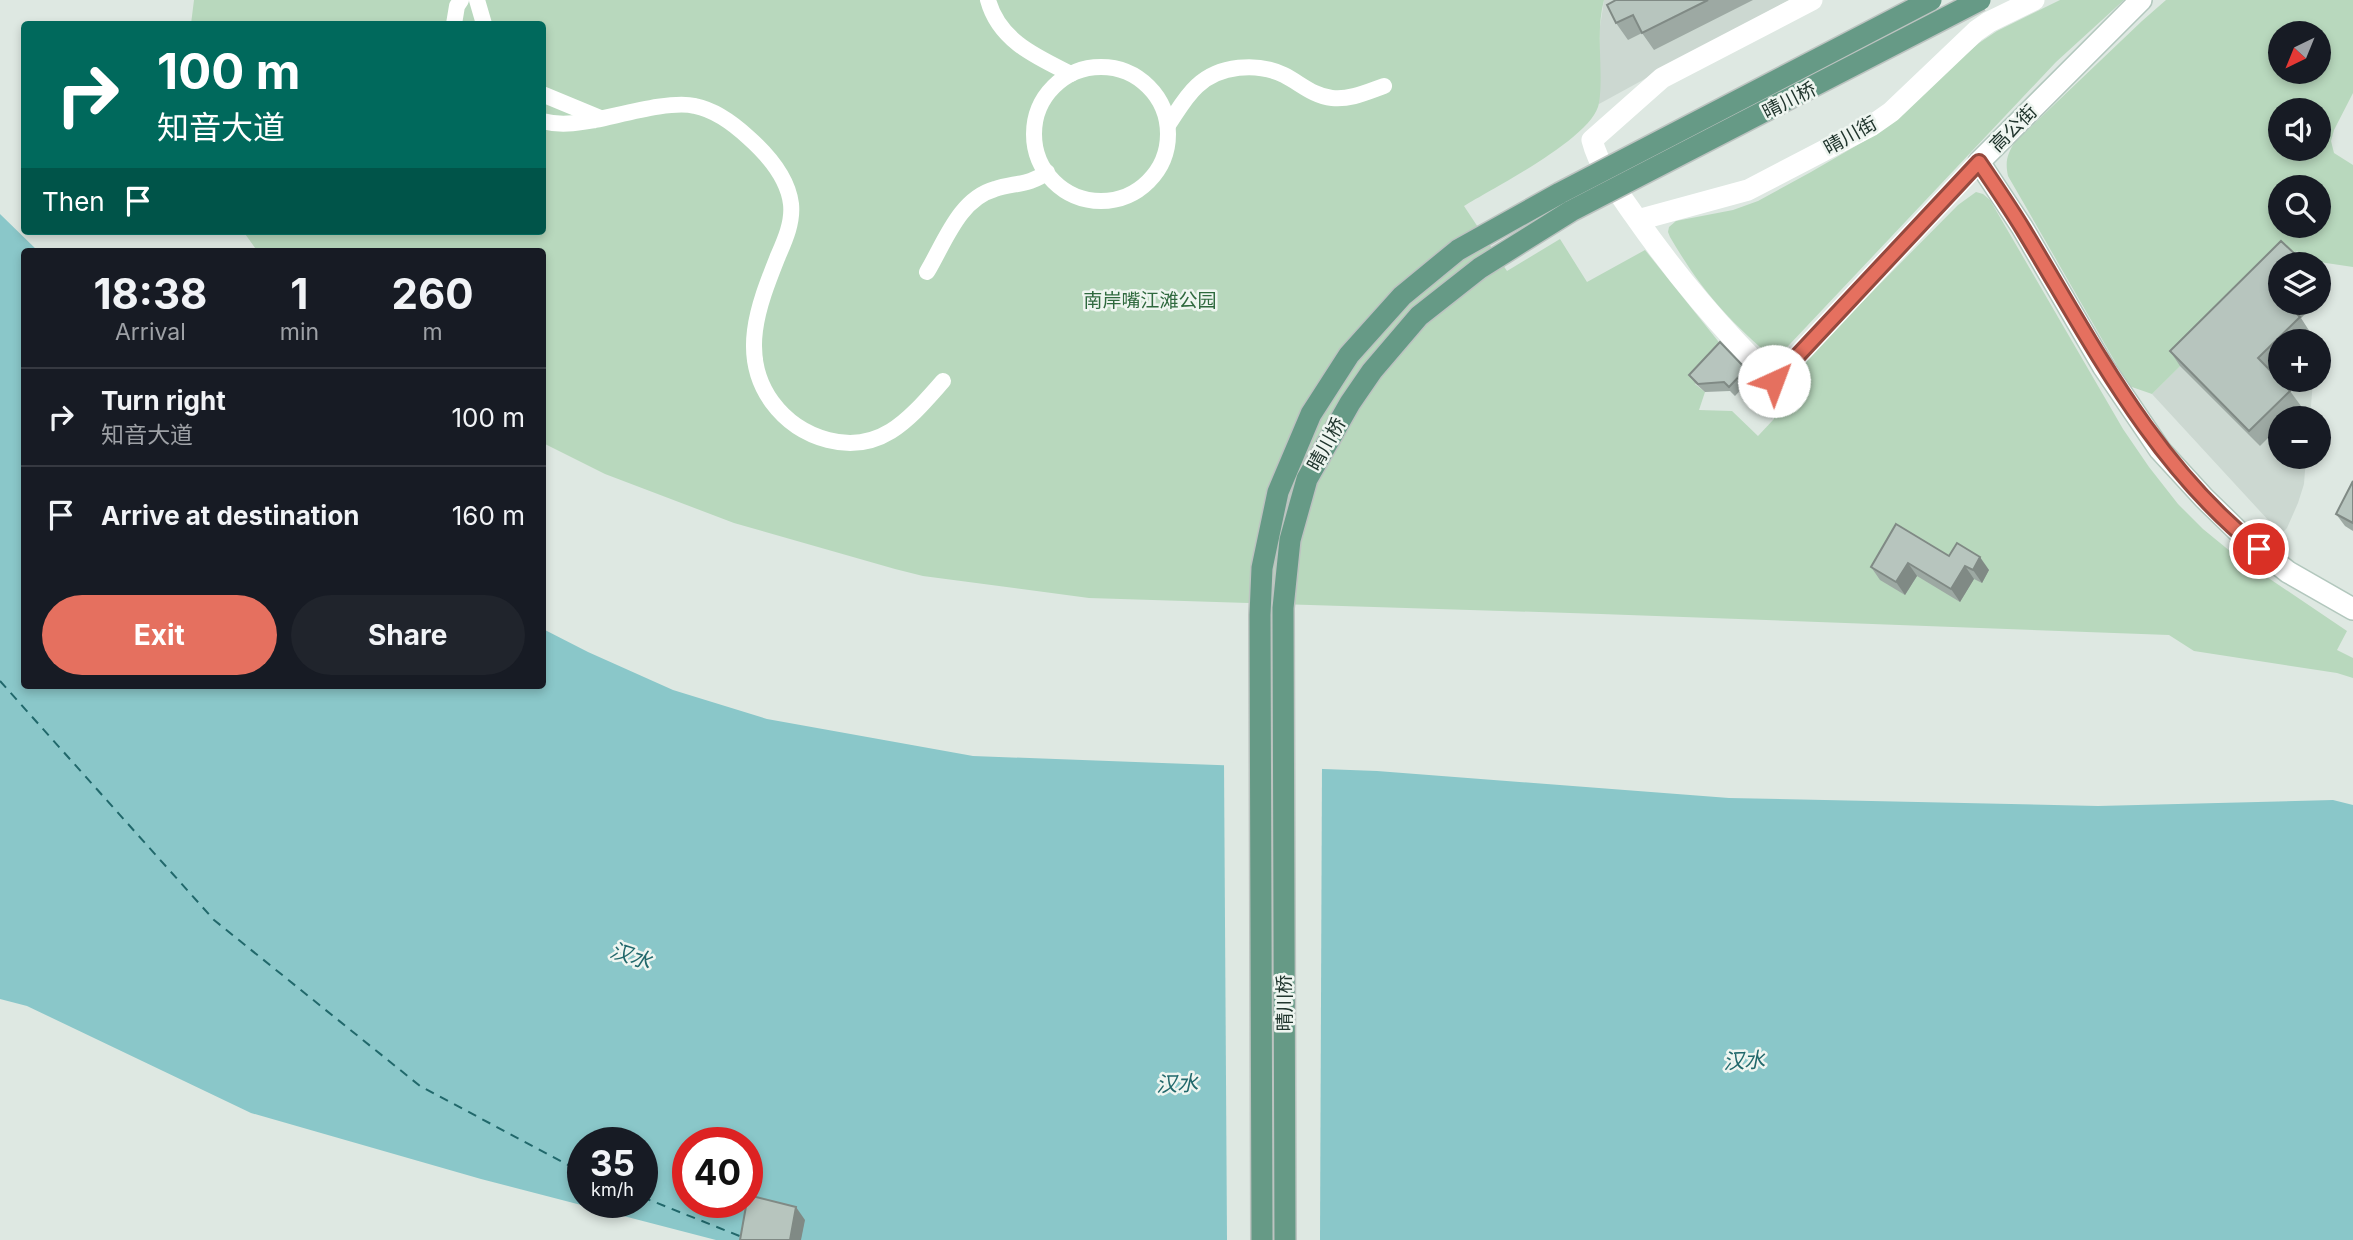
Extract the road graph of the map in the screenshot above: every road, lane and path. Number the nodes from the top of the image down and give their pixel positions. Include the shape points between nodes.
1 (461, 0) edge
2 (477, 0) edge
3 (988, 0) edge
4 (1812, 0) edge
5 (1931, 0) edge
6 (1980, 0) edge
7 (2034, 0) edge
8 (2141, 0) edge
9 (454, 21) edge
10 (483, 21) edge
11 (1071, 74) junction
12 (1384, 86) dead end
13 (546, 96) edge
14 (602, 118) junction
15 (546, 122) edge
16 (1168, 125) junction
17 (1979, 162) junction
18 (1047, 172) junction
19 (1638, 220) junction
20 (927, 272) dead end
21 (943, 381) dead end
22 (2353, 609) edge
23 (1262, 1240) edge
24 (1285, 1240) edge

1 - 9 street
2 - 10 street
3 - 11 street via 1014,42
4 - 19 street via 1662,78 1592,140 1601,164
5 - 23 main road, 晴川桥, bridge via 1458,250 1402,296 1349,355 1311,414 1278,492 1262,568
6 - 24 main road, 晴川桥, bridge via 1571,211 1480,268 1404,331 1333,430 1307,479 1297,510 1283,608
7 - 19 street, 晴川街 via 1976,31 1871,126 1748,190
8 - 17 street, 高公街
11 - 16 street via 1095,67 1133,74 1160,101
11 - 18 street via 1043,100 1035,124 1036,149
12 - 16 street via 1329,98 1274,70 1238,68 1196,86
13 - 14 street
14 - 15 street via 566,124
14 - 21 street via 695,106 728,121 765,153 779,172 791,205 790,218 755,321 753,354 766,392 800,429 833,442 875,439 899,426
16 - 18 street via 1159,168 1126,196 1097,201 1082,198
17 - 19 street, 高公街 via 1774,381 1699,302
17 - 22 street via 2103,366 2160,450 2244,537 2288,572
18 - 20 street via 1027,183 991,190 967,204

